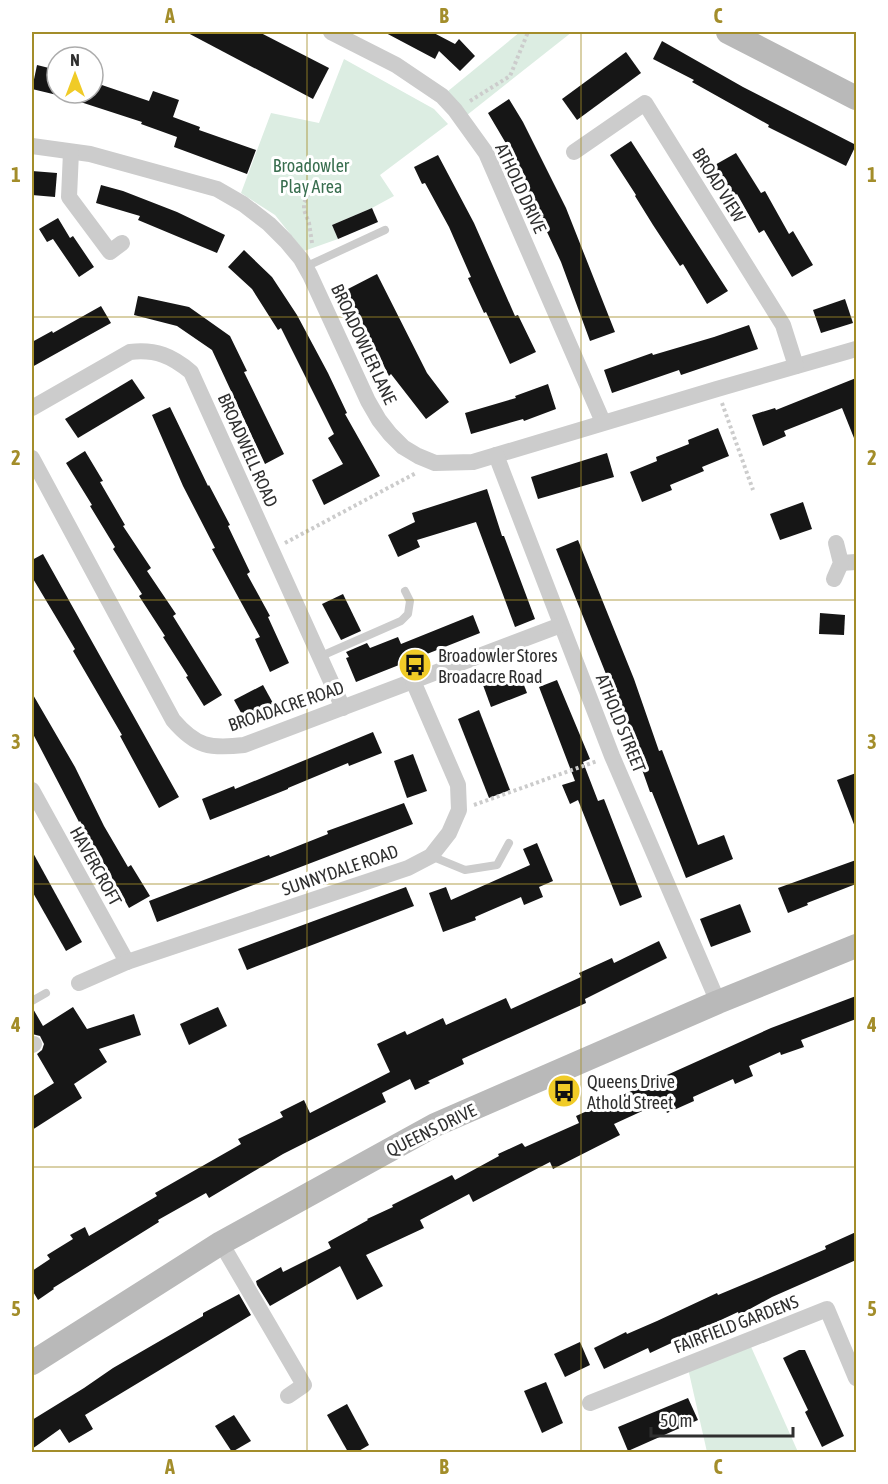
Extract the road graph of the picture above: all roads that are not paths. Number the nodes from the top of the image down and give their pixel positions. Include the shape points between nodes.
1 (331, 32) edge
2 (728, 32) edge
3 (856, 98) edge
4 (32, 146) edge
5 (71, 152) junction
6 (574, 152) dead end
7 (385, 230) dead end
8 (122, 243) dead end
9 (311, 264) junction
10 (856, 349) edge
11 (796, 366) junction
12 (32, 408) edge
13 (603, 422) junction
14 (496, 455) junction
15 (32, 458) edge
16 (38, 485) edge
17 (836, 543) dead end
18 (844, 568) edge
19 (405, 591) dead end
20 (561, 626) junction
21 (319, 657) junction
22 (413, 681) junction
23 (343, 708) junction
24 (32, 790) edge
25 (509, 843) dead end
26 (431, 856) junction
27 (856, 946) edge
28 (127, 962) junction
29 (79, 983) dead end
30 (46, 993) dead end
31 (32, 1001) edge
32 (718, 1002) junction
33 (221, 1243) junction
34 (32, 1363) edge
35 (856, 1378) edge
36 (288, 1396) dead end
37 (590, 1403) dead end

1 - 13 street, ATHOLD DRIVE via 396,65 442,96 486,153
2 - 3 street
4 - 5 street, BROADOWLER LANE
5 - 8 street via 69,198 110,252
5 - 9 street, BROADOWLER LANE via 217,189 269,224
6 - 11 street, BROAD VIEW via 645,103 783,325
7 - 9 lane
9 - 14 street, BROADOWLER LANE via 379,420 403,447 435,463 473,462
10 - 11 street, BROADOWLER LANE
11 - 13 street, BROADOWLER LANE
12 - 21 street, BROADWELL ROAD via 130,352 162,353 191,372
13 - 14 street, BROADOWLER LANE
14 - 20 street, ATHOLD STREET
15 - 16 street, BROADACRE ROAD
16 - 23 street, BROADACRE ROAD via 173,720 186,735 221,748 244,745
17 - 18 street
19 - 21 lane via 410,601 408,614 401,621
20 - 22 street, BROADACRE ROAD
20 - 32 street, ATHOLD STREET via 612,756
21 - 23 street, BROADWELL ROAD
22 - 23 street, BROADACRE ROAD
22 - 26 street, SUNNYDALE ROAD via 458,785 459,810 449,833
24 - 28 street, HAVERCROFT
25 - 26 lane via 497,865 465,870
26 - 28 street, SUNNYDALE ROAD via 408,868
27 - 32 street, QUEENS DRIVE
28 - 29 street, SUNNYDALE ROAD
30 - 31 lane
32 - 33 street, QUEENS DRIVE via 435,1125
33 - 34 street, QUEENS DRIVE
33 - 36 street via 304,1385
35 - 37 street, FAIRFIELD GARDENS via 827,1309

